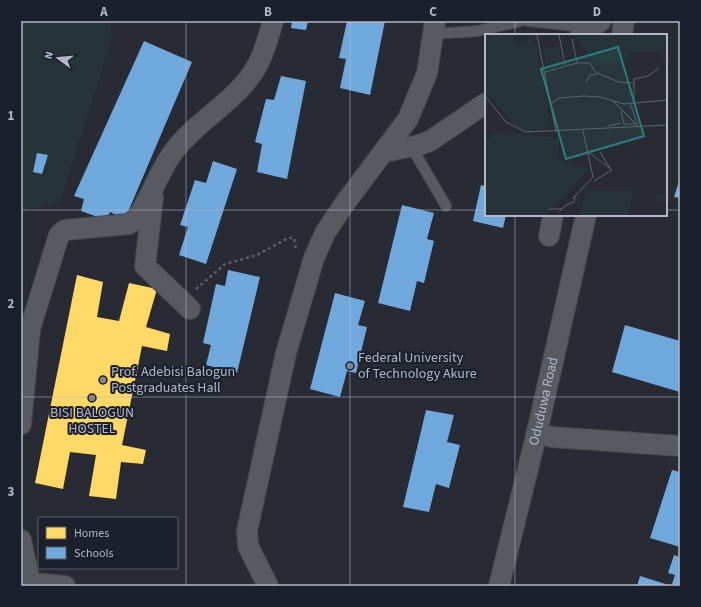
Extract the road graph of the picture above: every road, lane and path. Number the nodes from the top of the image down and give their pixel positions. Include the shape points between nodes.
1 (273, 21) edge
2 (521, 21) edge
3 (528, 21) edge
4 (624, 21) edge
5 (434, 27) edge
6 (593, 27) edge
7 (622, 34) edge
8 (485, 105) edge
9 (478, 116) edge
10 (391, 150) junction
11 (155, 185) junction
12 (446, 206) dead end
13 (553, 216) edge
14 (586, 216) edge
15 (549, 236) dead end
16 (297, 252) dead end
17 (190, 309) joint
18 (26, 328) edge
19 (21, 423) edge
20 (537, 432) junction
21 (680, 446) edge
22 (21, 540) edge
23 (25, 583) edge
24 (65, 586) edge
25 (268, 586) edge
26 (499, 586) edge

1 - 11 street via 258,64 245,82 174,151
2 - 5 lane via 478,31
3 - 6 lane
4 - 7 street
5 - 10 street via 427,73 408,119
8 - 9 street
9 - 10 street via 419,145
10 - 12 lane via 415,153
10 - 25 street via 345,203 326,233 314,258 286,353 247,531 248,546
11 - 17 street via 145,266
11 - 18 street via 142,211 129,224 65,230 59,235
13 - 15 street
14 - 20 street, Oduduwa Road
16 - 17 path via 294,238 288,238 257,255 225,264 196,288
18 - 19 street
20 - 21 street via 552,437
20 - 26 street, Oduduwa Road
22 - 23 street
23 - 24 street

